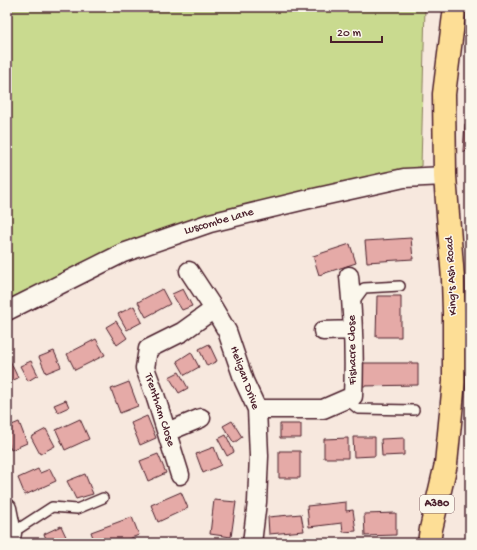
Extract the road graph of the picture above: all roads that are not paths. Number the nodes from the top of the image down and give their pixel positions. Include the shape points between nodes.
1 (455, 7) edge
2 (445, 176) junction
3 (189, 272) dead end
4 (349, 276) dead end
5 (400, 286) dead end
6 (352, 304) junction
7 (214, 309) junction
8 (7, 311) edge
9 (353, 330) junction
10 (323, 331) dead end
11 (346, 399) junction
12 (257, 409) junction
13 (414, 410) dead end
14 (201, 418) dead end
15 (167, 432) junction
16 (180, 475) dead end
17 (103, 498) dead end
18 (7, 508) edge
19 (11, 538) edge
20 (252, 543) edge
21 (429, 543) edge

1 - 2 highway, King's Ash Road / A380 via 444,94
2 - 8 street, Luscombe Lane via 404,178 210,223 123,253
2 - 21 highway, King's Ash Road / A380 via 453,286 454,382 446,464
3 - 7 street, Heligan Drive
4 - 6 street, Fishacre Close
5 - 6 lane via 364,288
6 - 9 street, Fishacre Close
7 - 12 street, Heligan Drive via 227,331 244,381
7 - 15 street, Trentham Close via 182,332 148,350 145,368
9 - 10 street
9 - 11 street, Fishacre Close via 354,396
11 - 12 street, Fishacre Close via 323,409
11 - 13 lane via 358,409
12 - 20 street, Heligan Drive via 259,456
14 - 15 street
15 - 16 street, Trentham Close
17 - 19 lane via 77,509 52,507
18 - 19 street

